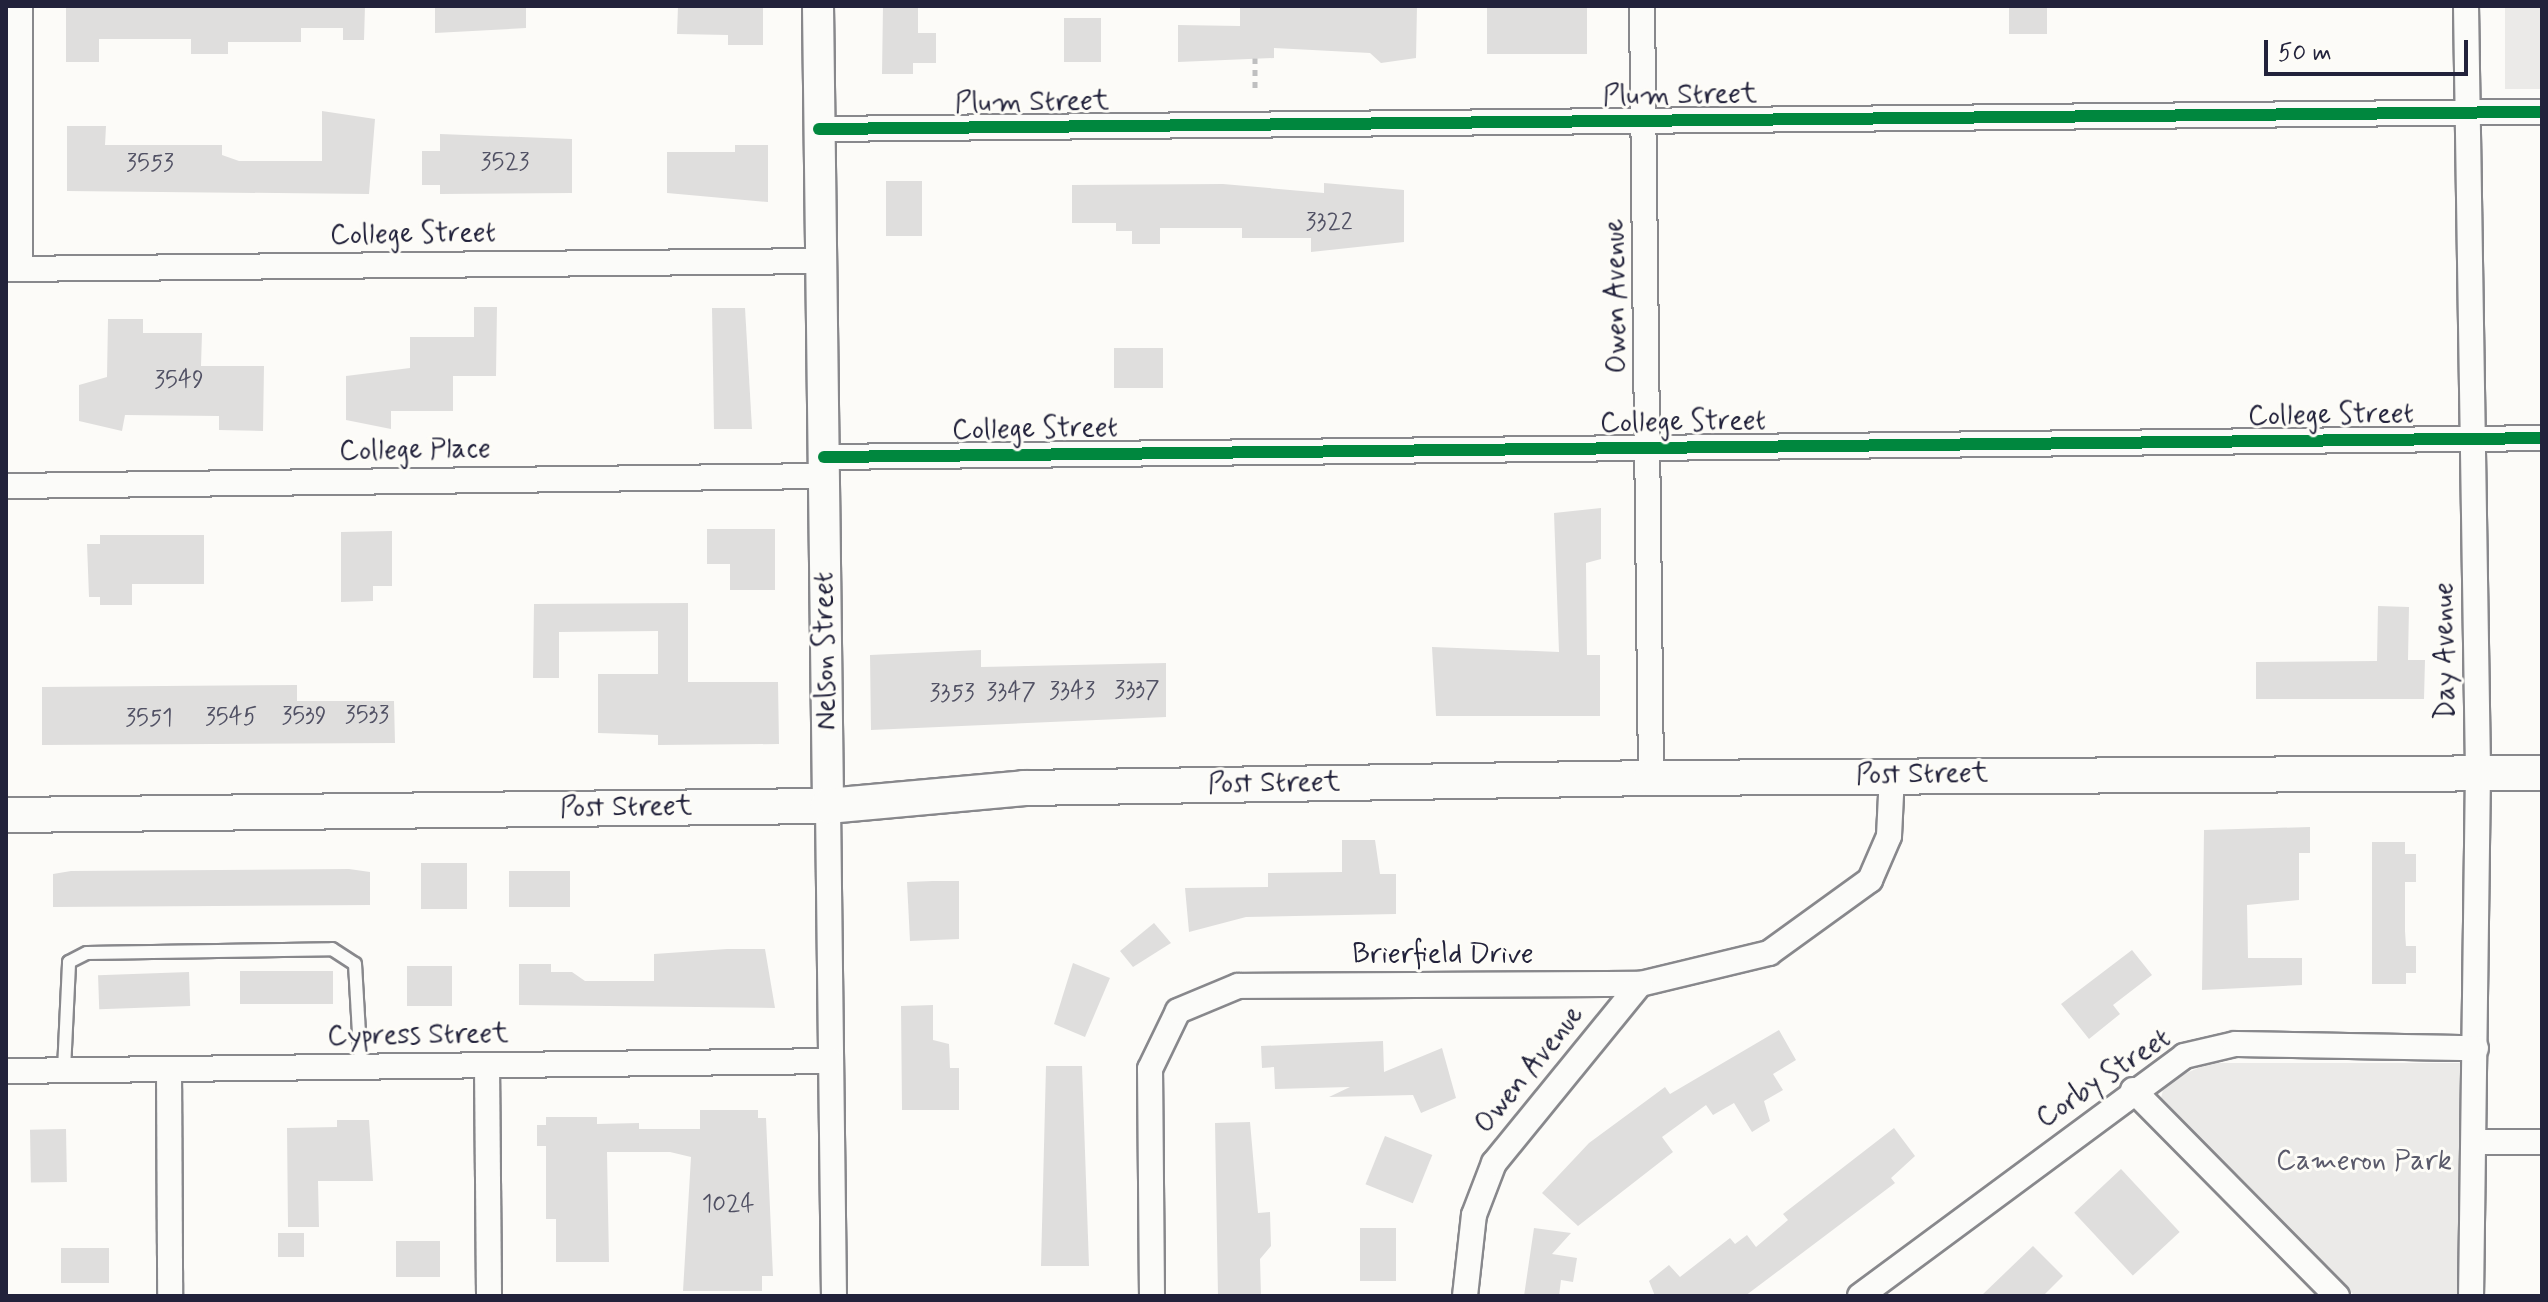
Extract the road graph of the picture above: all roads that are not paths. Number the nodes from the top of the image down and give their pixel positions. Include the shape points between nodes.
1 (20, 6) edge
2 (818, 6) edge
3 (1642, 6) edge
4 (2466, 6) edge
5 (2542, 112) edge
6 (2467, 113) junction
7 (1643, 120) junction
8 (819, 129) junction
9 (820, 261) junction
10 (13, 268) edge
11 (2542, 438) edge
12 (2472, 439) junction
13 (1651, 447) junction
14 (824, 467) junction
15 (6, 486) edge
16 (2478, 771) junction
17 (2542, 773) edge
18 (1892, 775) junction
19 (1651, 778) junction
20 (828, 806) junction
21 (6, 815) edge
22 (1640, 984) junction
23 (2476, 1048) junction
24 (831, 1061) junction
25 (487, 1065) junction
26 (361, 1067) junction
27 (64, 1070) junction
28 (169, 1070) junction
29 (6, 1071) edge
30 (2133, 1090) junction
31 (2476, 1142) junction
32 (2542, 1142) edge
33 (170, 1296) edge
34 (489, 1296) edge
35 (834, 1296) edge
36 (1152, 1296) edge
37 (1465, 1296) edge
38 (1860, 1296) edge
39 (2337, 1296) edge
40 (2471, 1296) edge

1 - 10 street
2 - 8 street, Nelson Street
3 - 7 street, Owen Avenue
4 - 6 street, Day Avenue
5 - 6 street, Plum Street
6 - 7 street, Plum Street
6 - 12 street, Day Avenue
7 - 8 street, Plum Street
7 - 13 street, Owen Avenue
8 - 9 street, Nelson Street
9 - 10 street, College Street
9 - 14 street, Nelson Street
11 - 12 street, College Street
12 - 13 street, College Street
12 - 16 street, Day Avenue
13 - 14 street, College Street
13 - 19 street, Owen Avenue
14 - 15 street, College Place
14 - 20 street, Nelson Street
16 - 17 main road, Post Street
16 - 18 main road, Post Street
16 - 23 street, Day Avenue
18 - 19 main road, Post Street
18 - 22 street, Brierfield Drive via 1889,836 1870,880 1842,905 1769,953
19 - 20 main road, Post Street via 1024,788
20 - 21 main road, Post Street
20 - 24 street, Nelson Street
22 - 36 street, Brierfield Drive via 1238,986 1205,994 1178,1011 1150,1069
22 - 37 street, Owen Avenue via 1494,1163 1474,1215
23 - 30 street, Corby Street via 2235,1044 2184,1056
23 - 31 street, Day Avenue
24 - 25 street, Cypress Street
24 - 35 street, Nelson Street
25 - 26 street, Cypress Street
25 - 34 street
26 - 27 lane via 355,964 332,949 87,953 69,962
26 - 28 street, Cypress Street
27 - 28 street, Cypress Street
27 - 29 street, Cypress Street
28 - 33 street
30 - 38 street, Corby Street
30 - 39 street
31 - 32 street
31 - 40 street, Day Avenue

